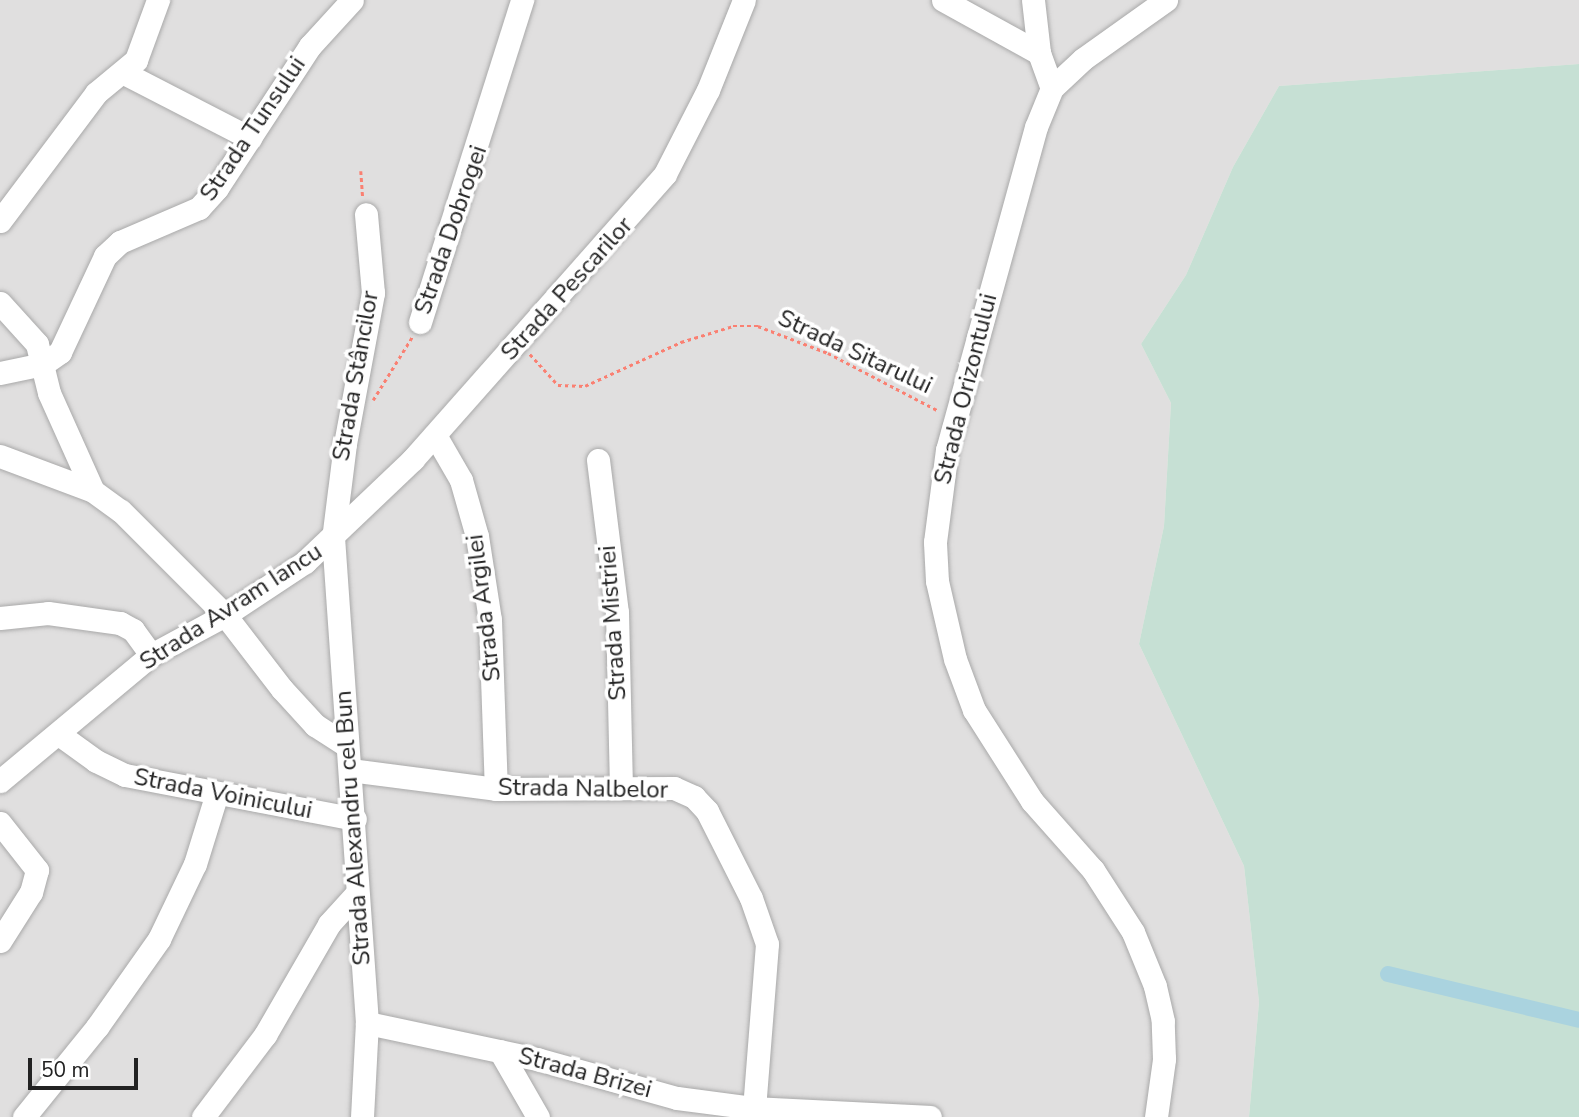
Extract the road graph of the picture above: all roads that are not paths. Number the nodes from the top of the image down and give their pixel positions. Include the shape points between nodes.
1 (158, 0) edge
2 (352, 0) edge
3 (522, 0) edge
4 (744, 0) edge
5 (943, 0) edge
6 (1033, 0) edge
7 (1166, 0) edge
8 (1039, 53) junction
9 (124, 72) junction
10 (1052, 89) junction
11 (250, 138) junction
12 (366, 214) road end
13 (0, 221) edge
14 (0, 303) edge
15 (420, 323) road end
16 (43, 364) junction
17 (0, 373) edge
18 (435, 435) junction
19 (0, 456) edge
20 (598, 460) dead end
21 (93, 491) junction
22 (333, 540) junction
23 (225, 615) junction
24 (0, 618) edge
25 (152, 654) junction
26 (60, 735) junction
27 (347, 746) junction
28 (351, 770) junction
29 (0, 781) edge
30 (621, 787) junction
31 (496, 789) junction
32 (217, 793) junction
33 (355, 819) junction
34 (0, 823) edge
35 (357, 893) junction
36 (0, 941) edge
37 (367, 1023) junction
38 (500, 1051) junction
39 (754, 1108) junction
40 (24, 1117) edge
41 (203, 1117) edge
42 (362, 1117) edge
43 (538, 1117) edge
44 (930, 1117) edge
45 (1156, 1117) edge

1 - 9 street via 141,50
2 - 11 street, Strada Tunsului via 310,46
3 - 15 street, Strada Dobrogei
4 - 18 street, Strada Pescarilor via 708,90 665,174
5 - 8 street
6 - 8 street
7 - 10 street, Strada Orizontului via 1083,59
8 - 10 street
9 - 11 street
9 - 13 street via 96,93
10 - 45 street, Strada Orizontului via 1036,127 955,420 935,542 937,581 955,659 996,750 1032,801 1093,870 1133,932 1163,1021
11 - 16 street, Strada Tunsului via 199,208 120,242 105,256 70,336 60,352
12 - 22 street, Strada Stâncilor via 373,293 345,444
14 - 16 street via 29,332
16 - 17 street
16 - 21 street via 49,393
18 - 22 street, Strada Pescarilor
18 - 31 street, Strada Argilei via 461,480 477,536 490,620
19 - 21 street
20 - 30 street, Strada Mistriei via 617,612
21 - 23 street via 121,511
22 - 23 street, Strada Avram Iancu
22 - 27 street, Strada Alexandru cel Bun
23 - 25 street, Strada Avram Iancu
23 - 27 street via 282,689 315,724
24 - 25 street via 48,613 120,623 133,630
25 - 26 street, Strada Avram Iancu
26 - 29 street, Strada Avram Iancu
26 - 32 street, Strada Voinicului via 125,775
27 - 28 street, Strada Alexandru cel Bun
28 - 31 street, Strada Nalbelor
28 - 33 street, Strada Alexandru cel Bun
30 - 31 street, Strada Nalbelor via 556,792
30 - 39 street, Strada Nalbelor via 674,788 694,797 713,822 761,923 768,975
32 - 33 street, Strada Voinicului
32 - 40 street via 195,864 159,939 97,1027
33 - 35 street, Strada Alexandru cel Bun
34 - 36 street via 37,870 32,892
35 - 37 street, Strada Alexandru cel Bun
35 - 41 street via 328,924 265,1035
37 - 38 street, Strada Brizei
37 - 42 street, Strada Alexandru cel Bun
38 - 39 street, Strada Brizei via 677,1098
38 - 43 street
39 - 44 street, Strada Brizei

